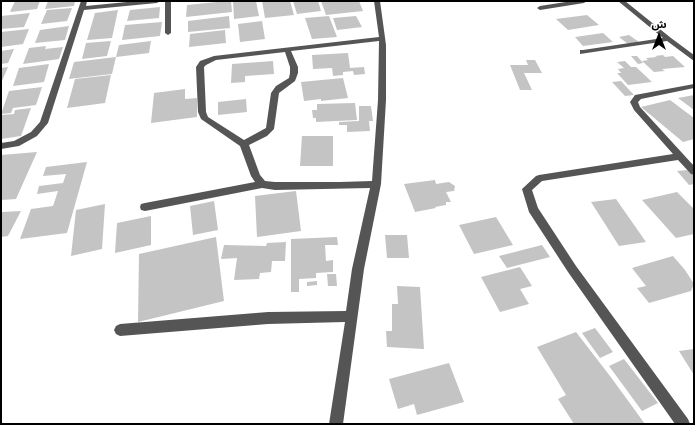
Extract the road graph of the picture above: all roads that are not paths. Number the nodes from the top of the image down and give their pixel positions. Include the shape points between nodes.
1 (84, 1) edge
2 (157, 1) edge
3 (168, 1) edge
4 (378, 1) edge
5 (584, 1) edge
6 (621, 1) edge
7 (81, 8) junction
8 (540, 8) dead end
9 (168, 33) dead end
10 (382, 39) junction
11 (669, 39) junction
12 (287, 49) junction
13 (583, 52) dead end
14 (694, 59) edge
15 (694, 86) edge
16 (244, 144) junction
17 (1, 146) edge
18 (680, 156) junction
19 (694, 172) edge
20 (262, 184) junction
21 (376, 184) junction
22 (145, 207) dead end
23 (351, 316) junction
24 (120, 330) dead end
25 (336, 424) edge
26 (683, 424) edge

1 - 7 street
2 - 7 street
3 - 9 street
4 - 10 street
5 - 8 street
6 - 11 street
7 - 17 street via 44,123 34,134 16,144
10 - 12 street
10 - 21 street via 382,100
11 - 13 street
11 - 14 street
12 - 16 street via 294,73 292,79 275,93 270,129
12 - 16 street via 214,58 200,67 202,112 205,119
15 - 18 street via 638,97 634,102
16 - 20 street via 256,176
18 - 19 street
18 - 26 street via 539,178 527,189 533,209 572,269
20 - 21 street
20 - 22 street
21 - 23 street
23 - 24 street via 268,318
23 - 25 street

